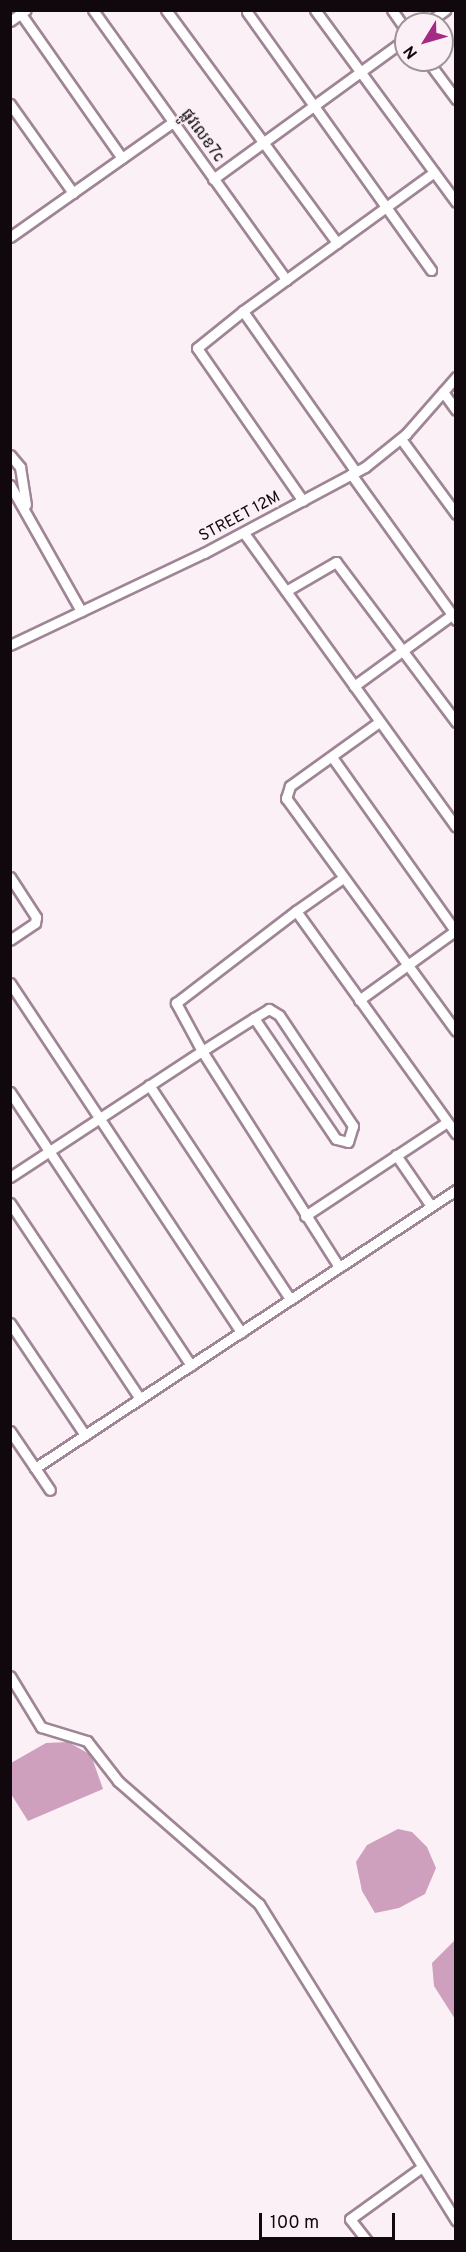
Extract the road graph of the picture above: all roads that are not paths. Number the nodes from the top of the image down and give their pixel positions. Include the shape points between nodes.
1 (93, 10) edge
2 (166, 10) edge
3 (315, 10) edge
4 (247, 12) dead end
5 (23, 13) edge
6 (10, 21) edge
7 (394, 48) edge
8 (360, 72) junction
9 (436, 72) edge
10 (456, 99) edge
11 (10, 104) edge
12 (314, 105) junction
13 (173, 122) junction
14 (263, 142) junction
15 (122, 158) junction
16 (434, 171) junction
17 (213, 178) junction
18 (73, 193) junction
19 (456, 202) edge
20 (386, 207) junction
21 (12, 231) edge
22 (337, 243) junction
23 (431, 270) dead end
24 (286, 280) junction
25 (243, 311) junction
26 (456, 377) edge
27 (443, 392) junction
28 (456, 410) edge
29 (401, 439) junction
30 (10, 455) edge
31 (354, 473) junction
32 (10, 485) edge
33 (303, 501) junction
34 (27, 510) junction
35 (456, 514) edge
36 (244, 533) junction
37 (286, 591) junction
38 (81, 611) junction
39 (454, 615) edge
40 (10, 645) edge
41 (404, 650) junction
42 (354, 686) junction
43 (379, 722) junction
44 (456, 722) edge
45 (332, 757) junction
46 (456, 827) edge
47 (10, 877) edge
48 (343, 878) junction
49 (296, 912) junction
50 (455, 931) edge
51 (10, 940) edge
52 (407, 965) junction
53 (10, 983) edge
54 (359, 1000) junction
55 (254, 1018) junction
56 (456, 1031) edge
57 (202, 1051) junction
58 (148, 1085) junction
59 (10, 1092) edge
60 (100, 1117) junction
61 (447, 1122) junction
62 (456, 1134) edge
63 (49, 1151) junction
64 (396, 1155) junction
65 (10, 1177) edge
66 (456, 1190) edge
67 (10, 1203) edge
68 (431, 1206) junction
69 (305, 1216) junction
70 (339, 1267) junction
71 (290, 1299) junction
72 (10, 1323) edge
73 (241, 1332) junction
74 (191, 1365) junction
75 (140, 1399) junction
76 (10, 1431) edge
77 (85, 1435) junction
78 (35, 1468) junction
79 (50, 1490) dead end
80 (10, 1676) edge
81 (422, 2167) junction
82 (456, 2221) edge
83 (368, 2241) edge

1 - 13 street, ផ្លូវលេខ7c
2 - 14 street
3 - 8 street
4 - 12 street
5 - 6 street
5 - 15 street
7 - 8 street
8 - 12 street
8 - 16 street
9 - 10 street
11 - 18 street
12 - 14 street
12 - 20 street
13 - 15 street
13 - 17 street, ផ្លូវលេខ7c
14 - 17 street
14 - 22 street
15 - 18 street
16 - 19 street
16 - 20 street
17 - 24 street, ផ្លូវលេខ7c
18 - 21 street
20 - 22 street
20 - 23 street
22 - 24 street
24 - 25 street
25 - 31 street
25 - 33 street via 197,348
26 - 27 street, STREET 12M
27 - 28 street
27 - 29 street, STREET 12M
29 - 31 street, STREET 12M
29 - 35 street
30 - 34 street via 20,467
31 - 33 street, STREET 12M
31 - 39 street
32 - 34 street
33 - 36 street, STREET 12M
34 - 38 street
36 - 37 street
36 - 38 street, STREET 12M
37 - 41 street via 336,562
37 - 42 street
38 - 40 street, STREET 12M
39 - 41 street
41 - 42 street
41 - 44 street
42 - 43 street
43 - 45 street
43 - 46 street
45 - 48 street via 290,786 286,798
45 - 50 street
47 - 51 street via 36,917 35,923
48 - 49 street
48 - 52 street
49 - 54 street
49 - 57 street via 180,996 176,1003
50 - 52 street
52 - 54 street
52 - 56 street
53 - 60 street
54 - 61 street
55 - 55 street via 269,1009 292,1031 353,1126 348,1142 336,1139
55 - 57 street
57 - 58 street
57 - 69 street
58 - 60 street
58 - 71 street
59 - 63 street
60 - 63 street
60 - 73 street
61 - 62 street
61 - 64 street
63 - 65 street
63 - 74 street
64 - 68 street
64 - 69 street
66 - 68 street
67 - 75 street
68 - 70 street
69 - 70 street
70 - 71 street
71 - 73 street
72 - 77 street
73 - 74 street
74 - 75 street
75 - 77 street
76 - 78 street
77 - 78 street
78 - 79 street
80 - 81 street via 41,1727 87,1742 118,1782 260,1904
81 - 82 street
81 - 83 street via 350,2219

